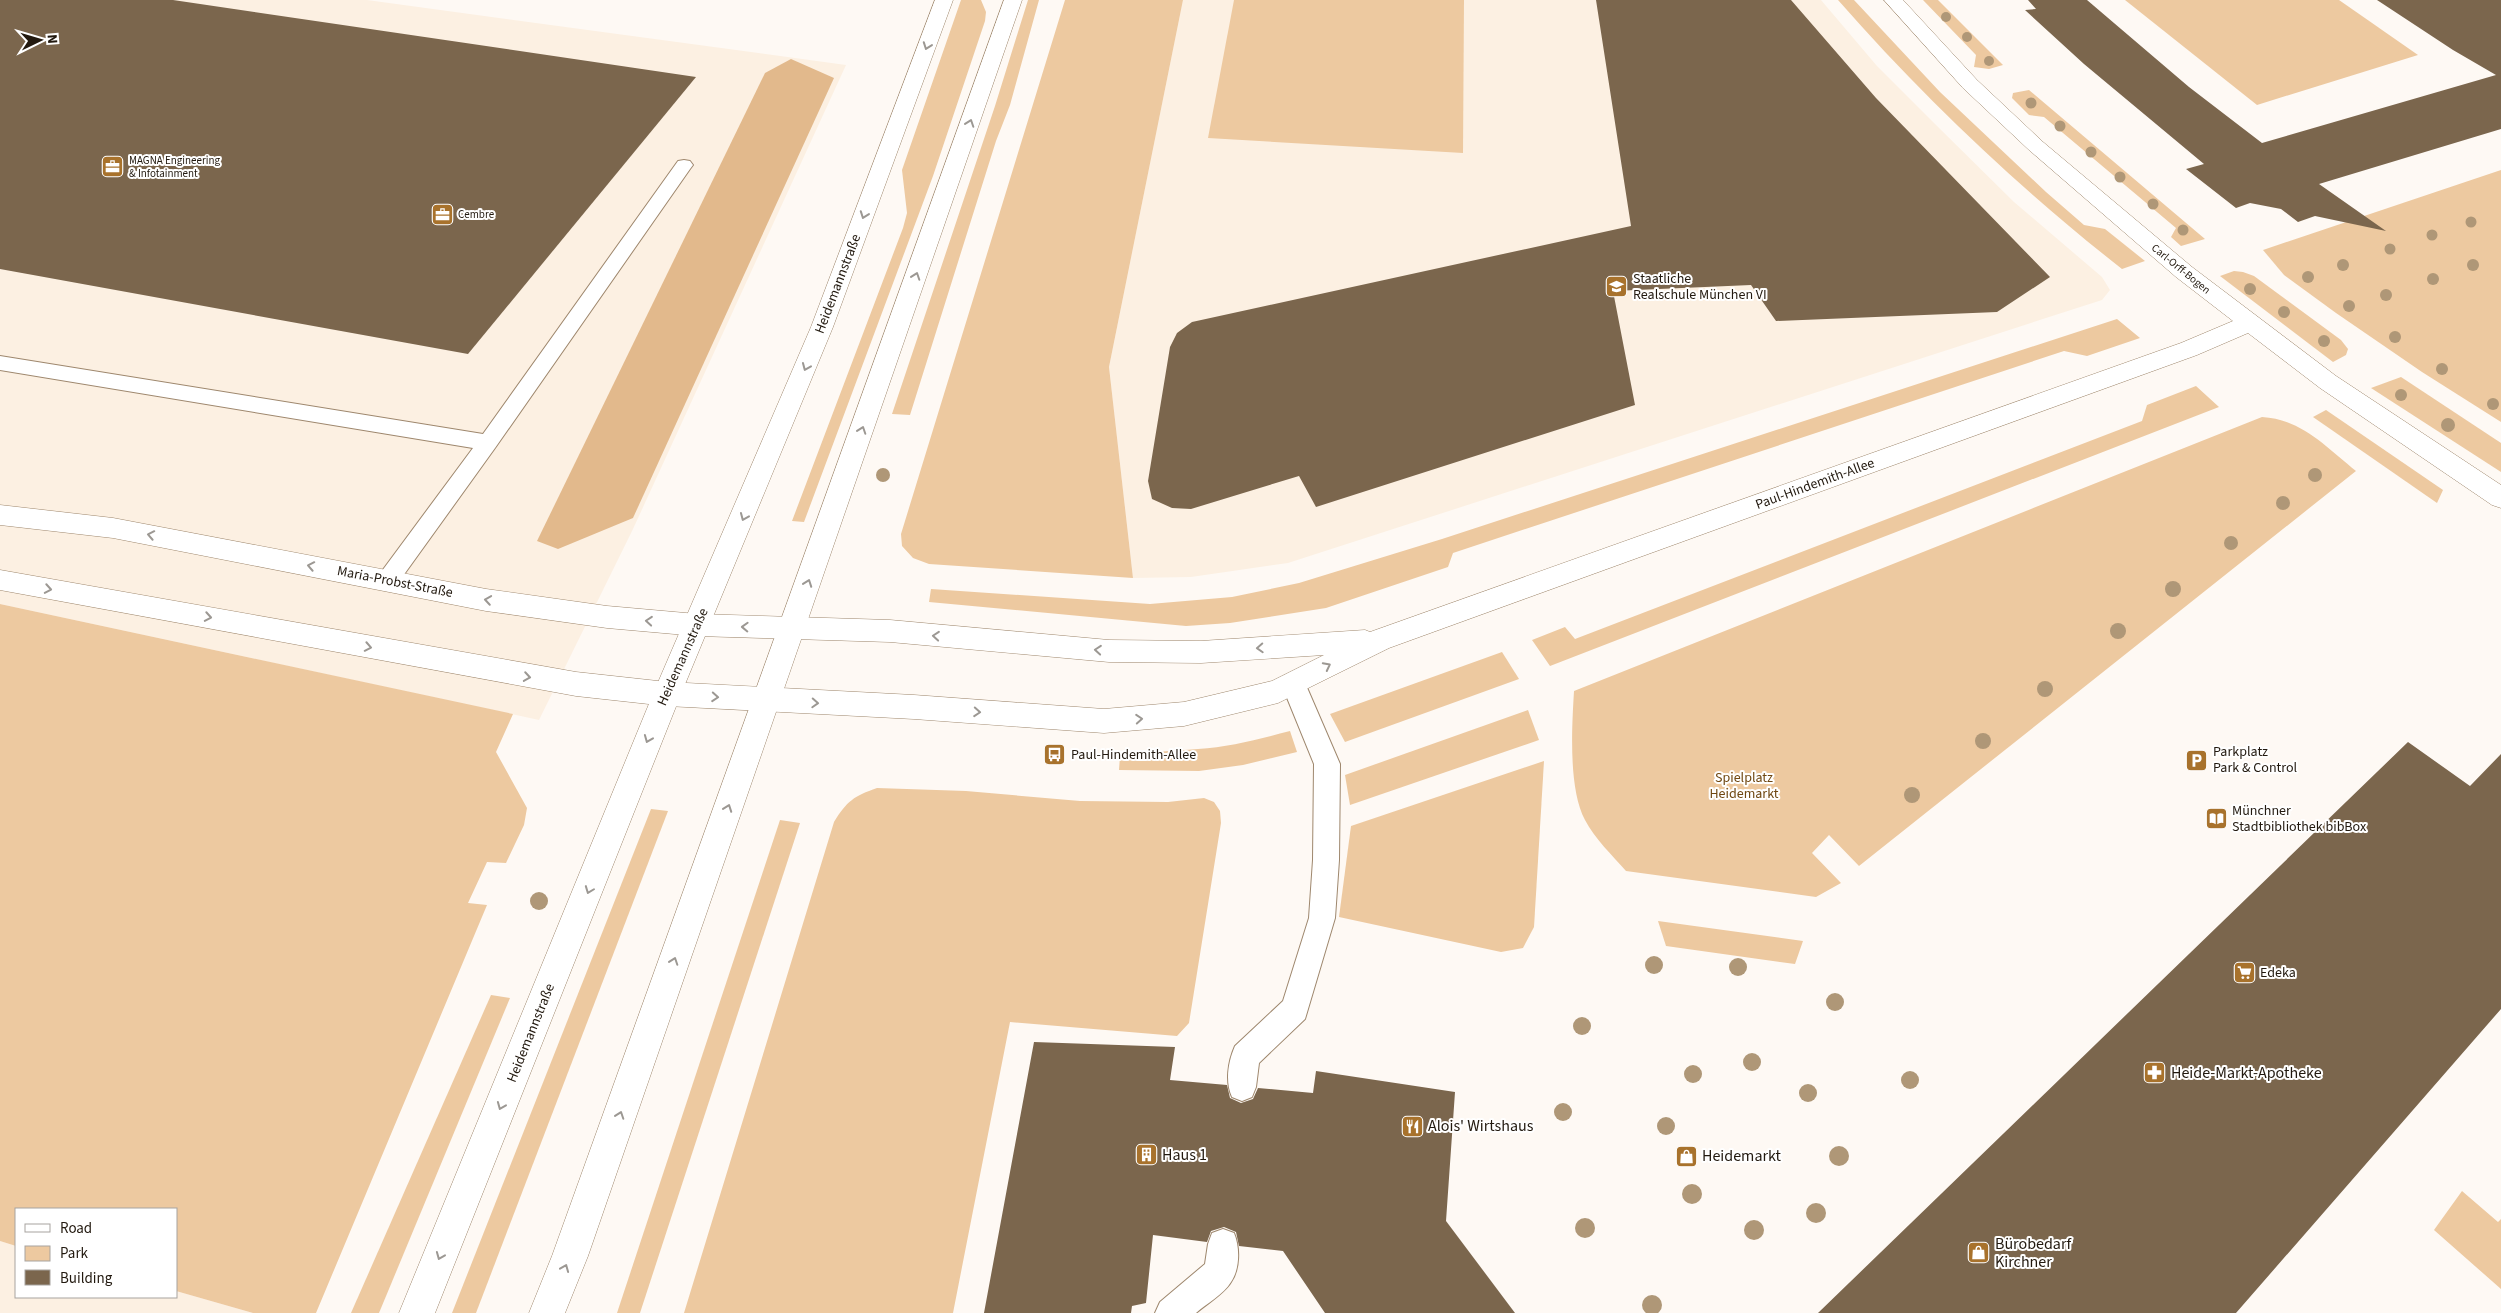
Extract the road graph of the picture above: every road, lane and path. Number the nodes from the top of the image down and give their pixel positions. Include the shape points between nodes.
1 (944, 0) edge
2 (1013, 0) edge
3 (1893, 0) edge
4 (684, 165) dead end
5 (2250, 324) junction
6 (0, 363) edge
7 (488, 443) junction
8 (2501, 498) edge
9 (0, 515) edge
10 (0, 580) edge
11 (387, 581) junction
12 (697, 626) junction
13 (792, 629) junction
14 (1379, 640) junction
15 (1293, 683) junction
16 (666, 694) junction
17 (766, 700) junction
18 (1242, 1087) dead end
19 (1223, 1244) dead end
20 (417, 1313) edge
21 (547, 1313) edge
22 (1171, 1313) edge

1 -> 12 street, Heidemannstraße via 822,328
13 -> 2 street
3 - 5 street, Carl-Orff-Bogen via 1970,84 2036,146
4 - 7 lane
5 - 8 street, Carl-Orff-Bogen via 2328,382
5 - 14 street, Paul-Hindemith-Allee via 2189,349
6 - 7 lane
7 - 11 lane
11 -> 9 street, Maria-Probst-Straße via 113,528
10 -> 16 street via 520,675
12 -> 11 street, Maria-Probst-Straße via 486,600
13 -> 12 street, Maria-Probst-Straße
12 - 16 street, Heidemannstraße
14 -> 13 street, Paul-Hindemith-Allee via 1201,652 1110,651 890,631
13 - 17 street
15 -> 14 street, Paul-Hindemith-Allee
17 -> 15 street, Paul-Hindemith-Allee via 1104,721 1184,714 1278,691
15 - 18 lane via 1327,764 1322,918 1295,1009 1245,1056
16 -> 17 street, Paul-Hindemith-Allee
16 -> 20 street, Heidemannstraße
21 -> 17 street
19 - 22 lane via 1220,1272

